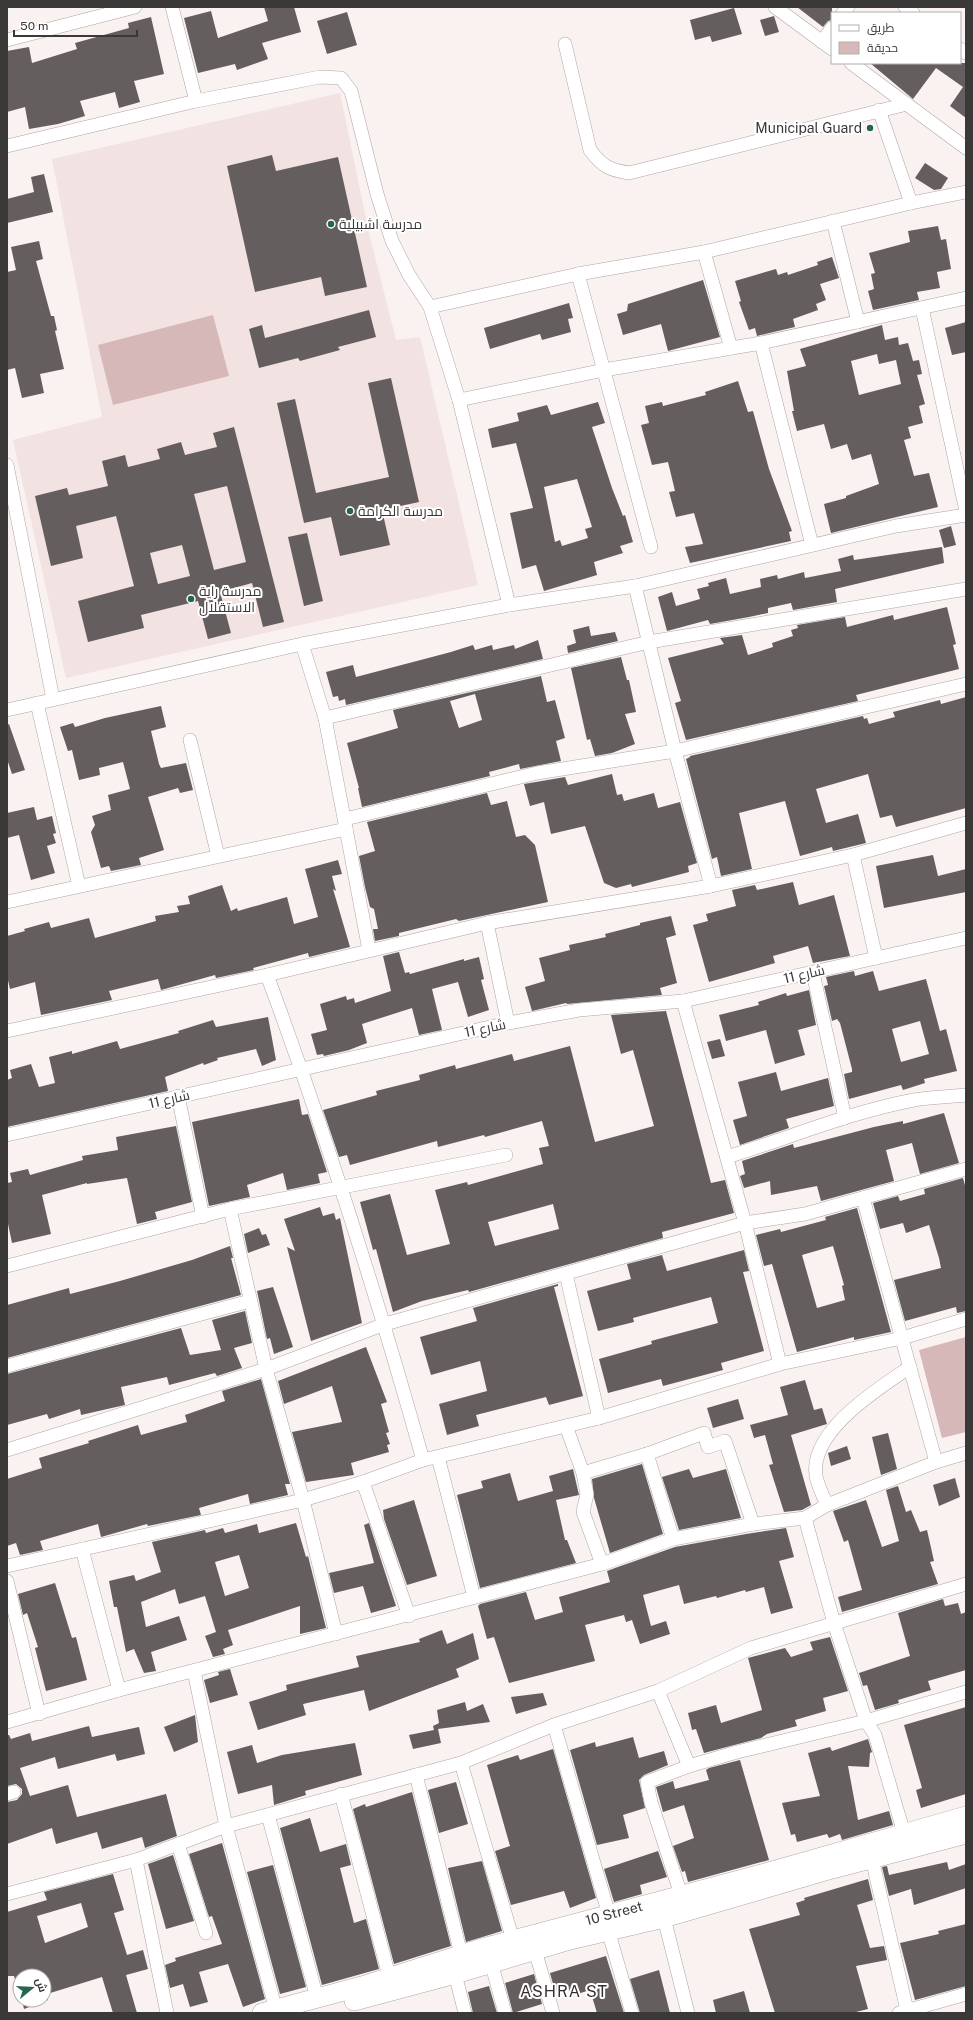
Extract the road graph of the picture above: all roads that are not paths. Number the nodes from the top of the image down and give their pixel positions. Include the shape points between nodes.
1 (134, 7) edge
2 (172, 7) edge
3 (776, 7) edge
4 (831, 31) edge
5 (7, 40) edge
6 (565, 44) dead end
7 (827, 45) edge
8 (852, 64) edge
9 (196, 101) junction
10 (907, 104) junction
11 (879, 110) junction
12 (7, 146) edge
13 (966, 148) edge
14 (966, 192) edge
15 (911, 202) junction
16 (833, 221) junction
17 (704, 252) junction
18 (578, 274) junction
19 (966, 298) edge
20 (430, 307) junction
21 (922, 308) junction
22 (858, 322) junction
23 (761, 343) junction
24 (731, 348) junction
25 (604, 370) junction
26 (459, 400) junction
27 (7, 465) edge
28 (966, 511) edge
29 (966, 515) edge
30 (812, 545) junction
31 (651, 547) dead end
32 (635, 586) junction
33 (966, 589) edge
34 (509, 605) junction
35 (649, 642) junction
36 (302, 644) junction
37 (966, 684) edge
38 (53, 699) junction
39 (36, 703) junction
40 (7, 710) edge
41 (325, 718) junction
42 (190, 740) dead end
43 (676, 751) junction
44 (966, 823) edge
45 (346, 824) junction
46 (853, 855) junction
47 (218, 856) junction
48 (79, 886) junction
49 (711, 886) junction
50 (7, 902) edge
51 (487, 923) junction
52 (966, 938) edge
53 (369, 950) junction
54 (876, 958) junction
55 (813, 972) junction
56 (267, 975) junction
57 (683, 1001) junction
58 (508, 1023) junction
59 (7, 1031) edge
60 (302, 1069) junction
61 (966, 1095) edge
62 (178, 1096) junction
63 (845, 1118) junction
64 (7, 1135) edge
65 (506, 1155) dead end
66 (727, 1157) junction
67 (966, 1169) edge
68 (341, 1187) junction
69 (863, 1198) junction
70 (230, 1209) junction
71 (203, 1217) junction
72 (745, 1224) junction
73 (7, 1266) edge
74 (566, 1274) junction
75 (250, 1301) junction
76 (966, 1318) edge
77 (385, 1324) junction
78 (902, 1338) junction
79 (780, 1364) junction
80 (7, 1366) edge
81 (910, 1366) junction
82 (266, 1369) junction
83 (599, 1418) junction
84 (566, 1426) junction
85 (7, 1450) edge
86 (966, 1453) edge
87 (646, 1454) junction
88 (438, 1457) junction
89 (423, 1460) junction
90 (936, 1462) junction
91 (583, 1473) junction
92 (363, 1482) junction
93 (303, 1500) junction
94 (827, 1505) junction
95 (805, 1518) junction
96 (753, 1524) junction
97 (673, 1539) junction
98 (82, 1549) junction
99 (602, 1564) junction
100 (7, 1566) edge
101 (7, 1581) edge
102 (966, 1584) edge
103 (474, 1597) junction
104 (409, 1616) junction
105 (834, 1623) junction
106 (336, 1634) junction
107 (194, 1671) junction
108 (119, 1690) junction
109 (658, 1691) junction
110 (966, 1692) edge
111 (39, 1714) junction
112 (866, 1721) junction
113 (7, 1722) edge
114 (554, 1725) junction
115 (461, 1763) junction
116 (689, 1766) junction
117 (416, 1775) junction
118 (341, 1794) junction
119 (268, 1815) junction
120 (966, 1816) edge
121 (226, 1826) junction
122 (966, 1834) edge
123 (907, 1841) junction
124 (178, 1844) junction
125 (872, 1859) junction
126 (136, 1860) junction
127 (7, 1894) edge
128 (681, 1895) junction
129 (664, 1918) junction
130 (609, 1923) junction
131 (206, 1933) dead end
132 (526, 1942) junction
133 (461, 1954) junction
134 (489, 1955) junction
135 (455, 1974) junction
136 (390, 1976) junction
137 (966, 1994) edge
138 (312, 2006) edge
139 (269, 2011) edge
140 (903, 2012) edge
141 (167, 2013) edge
142 (465, 2013) edge
143 (505, 2013) edge
144 (553, 2013) edge
145 (632, 2013) edge
146 (688, 2013) edge

1 - 5 street
2 - 9 street
3 - 7 street
4 - 7 street
6 - 11 street via 590,150 598,161 612,170 629,173
8 - 10 street
9 - 12 street
9 - 20 street via 320,77 341,78 351,91 377,194 392,241 409,275
10 - 11 street
10 - 13 street
11 - 15 street
14 - 15 street
15 - 16 street
16 - 17 street
16 - 22 street
17 - 18 street
17 - 24 street
18 - 20 street
18 - 25 street
19 - 21 street
20 - 26 street
21 - 22 street
21 - 28 street
22 - 23 street
23 - 24 street
23 - 30 street
24 - 25 street
25 - 26 street
25 - 31 street
26 - 34 street
27 - 38 street
29 - 30 street via 896,526
30 - 32 street
32 - 34 street
32 - 35 street
33 - 35 street
34 - 36 street
35 - 41 street
35 - 43 street
36 - 38 street
36 - 41 street
37 - 43 street
38 - 39 street
39 - 40 street
39 - 48 street
41 - 45 street
42 - 47 street
43 - 45 street via 537,773
43 - 49 street
44 - 46 street
45 - 47 street
45 - 53 street
46 - 49 street
46 - 54 street
47 - 48 street
48 - 50 street
49 - 51 street
51 - 53 street
51 - 58 street
52 - 54 street, شارع 11
53 - 56 street
54 - 55 street, شارع 11
55 - 57 street, شارع 11
55 - 63 street
56 - 59 street
56 - 60 street
57 - 58 street, شارع 11 via 578,1010
57 - 66 street
58 - 60 street, شارع 11
60 - 62 street, شارع 11
60 - 68 street
61 - 63 street via 915,1100
62 - 64 street, شارع 11
62 - 71 street
63 - 66 street
65 - 68 street
66 - 72 street
67 - 69 street
68 - 70 street
68 - 77 street
69 - 72 street via 805,1214
69 - 78 street
70 - 71 street
70 - 75 street
71 - 73 street
72 - 74 street
72 - 79 street
74 - 77 street
74 - 83 street
75 - 80 street
75 - 82 street
76 - 78 street
77 - 82 street
77 - 89 street
78 - 79 street
78 - 81 street
79 - 83 street
81 - 90 street
81 - 94 street via 860,1403 830,1432 817,1454 816,1476
82 - 85 street
82 - 93 street
83 - 84 street
84 - 88 street
84 - 91 street
86 - 90 street
87 - 91 street
87 - 96 street via 704,1433 708,1447 725,1442
87 - 97 street
88 - 89 street
88 - 103 street
89 - 92 street
90 - 94 street
91 - 99 street via 587,1494 583,1512
92 - 93 street
92 - 104 street
93 - 98 street
93 - 106 street
94 - 95 street
95 - 96 street
95 - 105 street
96 - 97 street
97 - 99 street
98 - 100 street
98 - 108 street
99 - 103 street
101 - 111 street
102 - 105 street
103 - 104 street
104 - 106 street
105 - 109 street via 751,1648
105 - 112 street
106 - 107 street
107 - 108 street
107 - 121 street
108 - 111 street
109 - 114 street
109 - 116 street
110 - 112 street
111 - 113 street
112 - 116 street
112 - 123 street via 874,1735
114 - 115 street
114 - 130 street
115 - 117 street
115 - 132 street
116 - 128 street via 647,1782
117 - 118 street
117 - 133 street
118 - 119 street
118 - 136 street
119 - 121 street
119 - 138 street
120 - 123 main road, 10 Street
121 - 124 street
121 - 139 street
122 - 123 main road, 10 Street
123 - 125 main road, 10 Street
123 - 128 main road, 10 Street
124 - 126 street
124 - 131 street
125 - 129 main road, 10 Street
125 - 140 street
126 - 127 street
126 - 141 street
128 - 130 main road, 10 Street
129 - 130 main road, 10 Street
129 - 146 street
130 - 132 main road, 10 Street
130 - 145 street
132 - 134 main road, 10 Street
132 - 144 street
133 - 134 main road, 10 Street
133 - 136 main road, 10 Street
134 - 135 main road, 10 Street
134 - 143 street
135 - 138 main road, 10 Street
135 - 142 street
136 - 138 main road, 10 Street
137 - 140 street
138 - 139 main road, 10 Street

